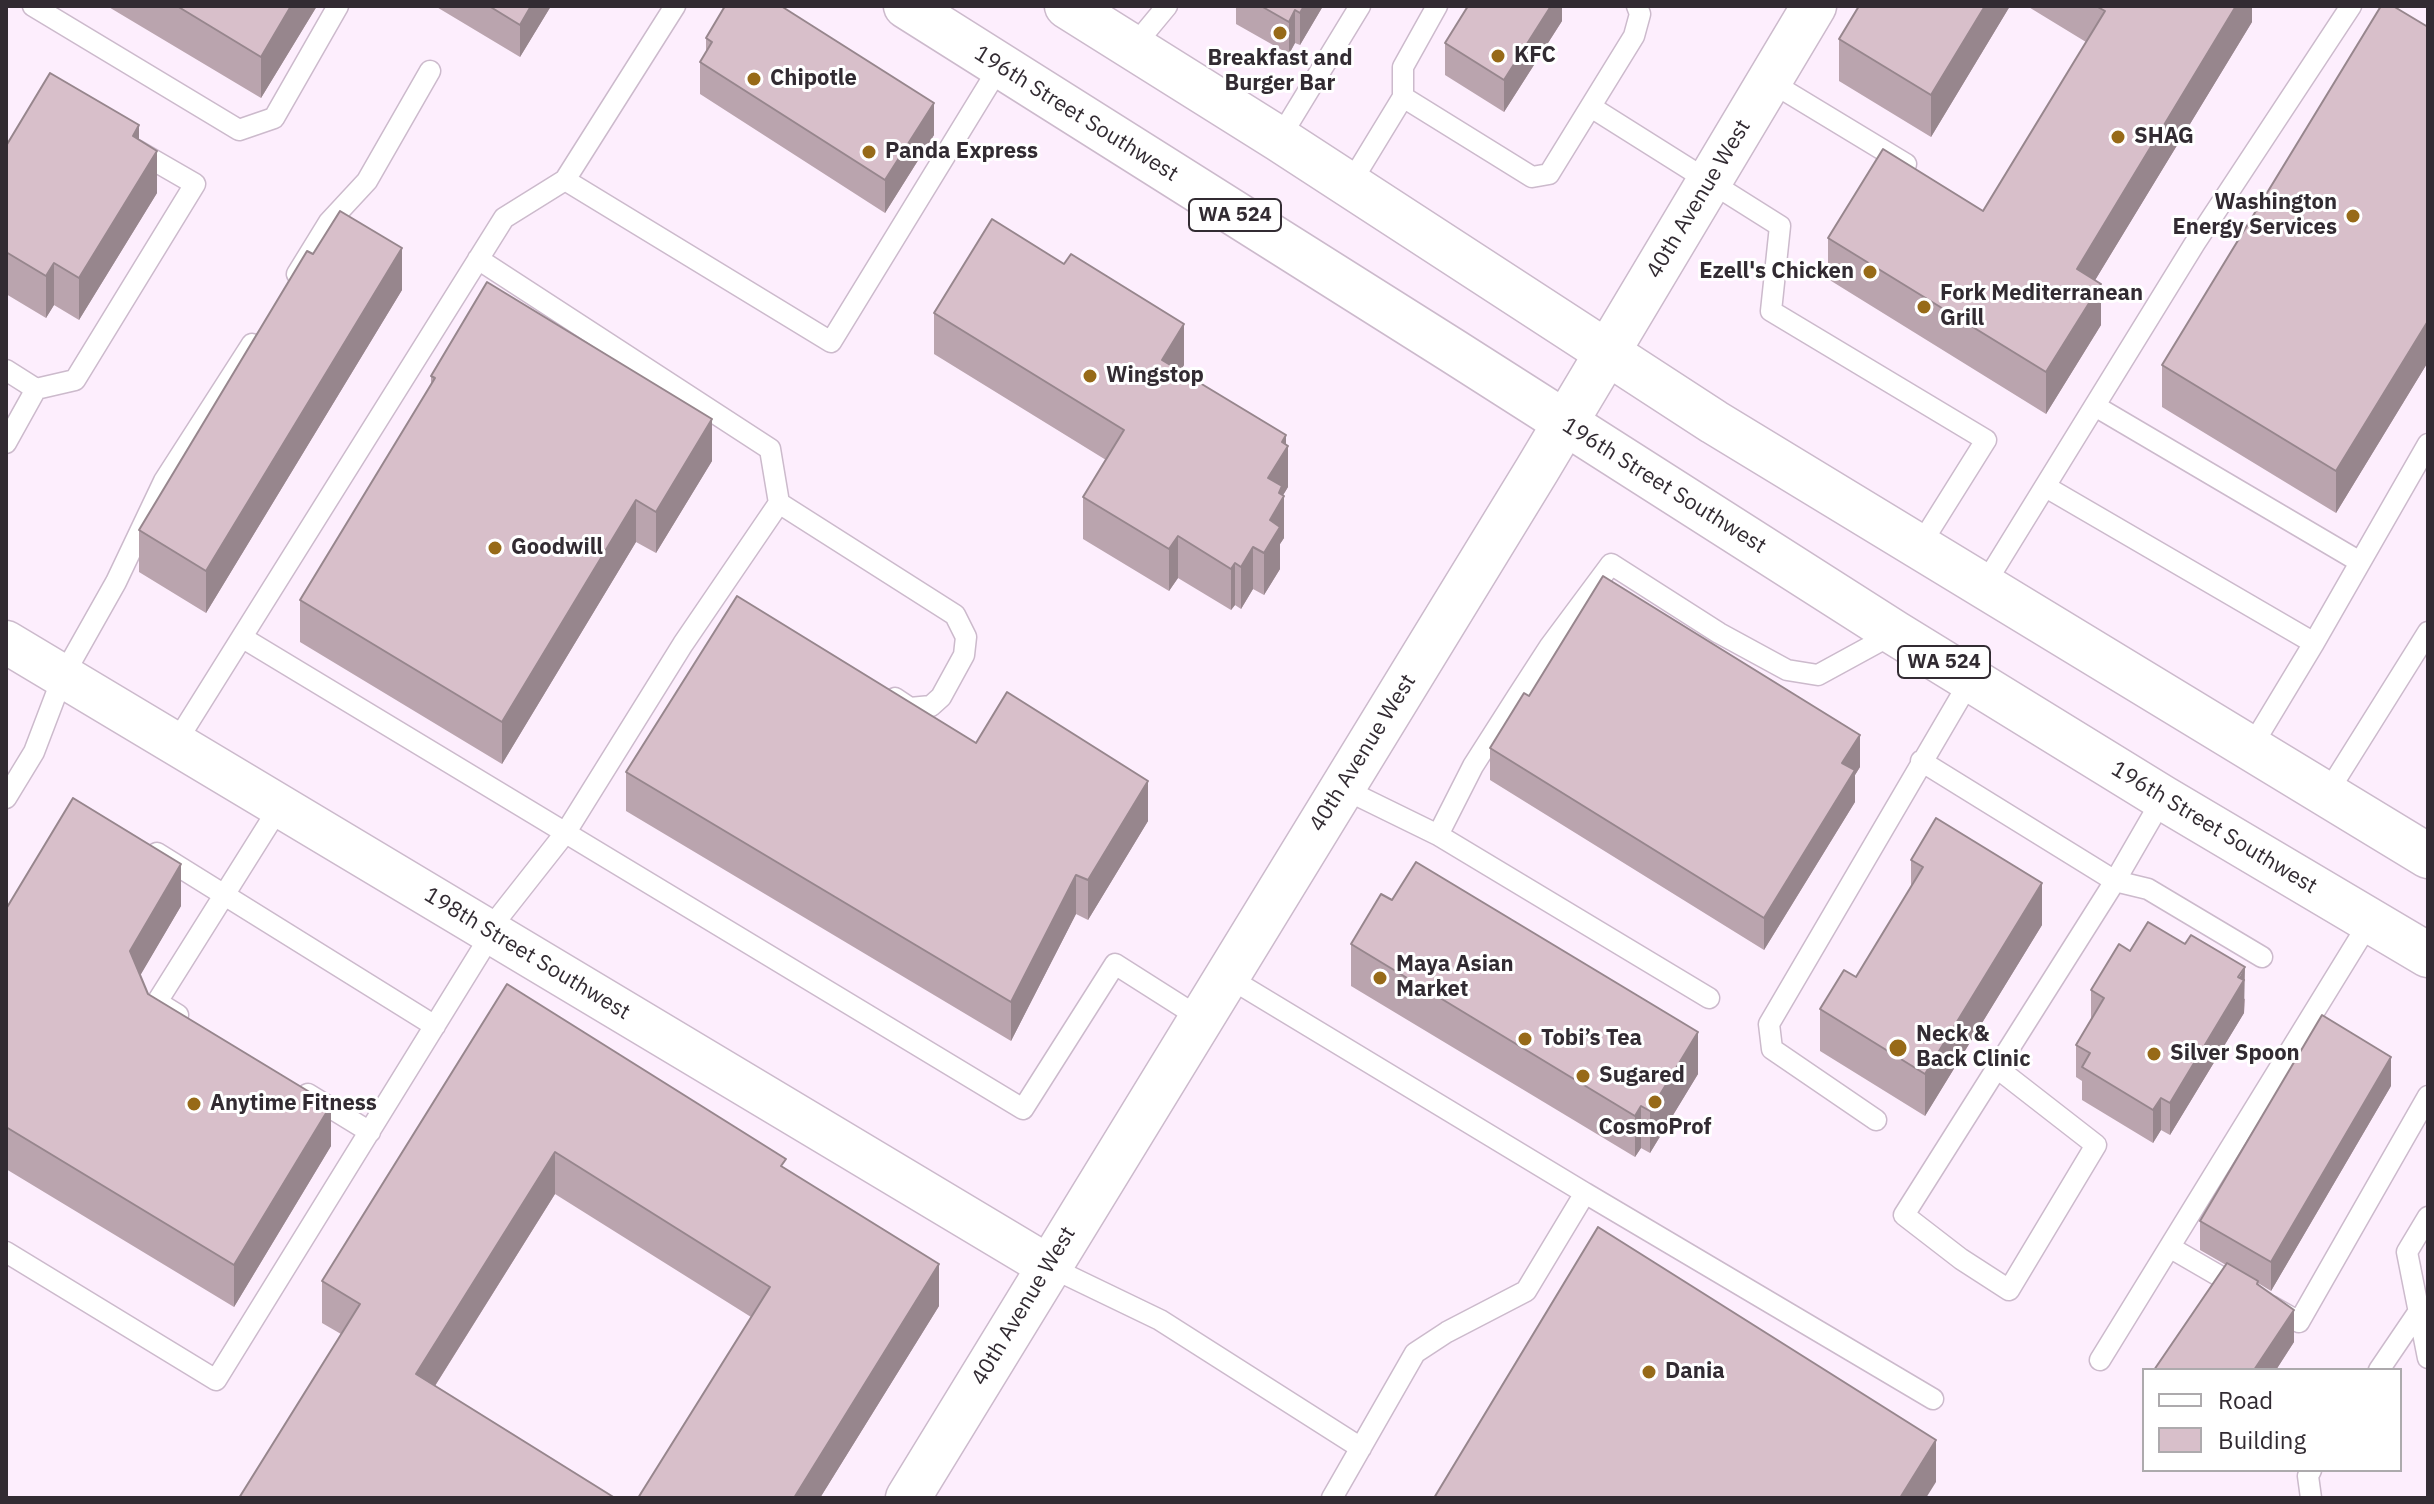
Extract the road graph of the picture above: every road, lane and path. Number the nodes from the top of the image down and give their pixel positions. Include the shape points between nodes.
1 (33, 6) edge
2 (338, 6) edge
3 (675, 6) edge
4 (906, 6) edge
5 (1067, 6) edge
6 (1167, 6) edge
7 (1360, 6) edge
8 (1437, 6) edge
9 (1637, 6) edge
10 (1814, 6) edge
11 (2351, 6) edge
12 (1133, 47) junction
13 (1000, 66) junction
14 (430, 71) dead end
15 (1769, 81) junction
16 (1403, 97) junction
17 (1591, 107) junction
18 (1279, 139) junction
19 (118, 140) edge
20 (1923, 175) edge
21 (565, 180) junction
22 (1710, 180) junction
23 (1350, 184) junction
24 (478, 259) junction
25 (288, 287) edge
26 (263, 326) edge
27 (1606, 354) junction
28 (6, 370) edge
29 (36, 389) junction
30 (2095, 406) junction
31 (1565, 423) junction
32 (6, 443) edge
33 (2428, 444) edge
34 (2046, 487) junction
35 (779, 503) junction
36 (1919, 547) junction
37 (2360, 562) junction
38 (1983, 587) junction
39 (2428, 632) edge
40 (1895, 633) junction
41 (243, 638) junction
42 (6, 642) edge
43 (2314, 643) junction
44 (63, 676) junction
45 (1971, 679) junction
46 (883, 691) edge
47 (175, 744) junction
48 (2250, 749) junction
49 (1921, 761) junction
50 (1342, 788) junction
51 (2326, 795) junction
52 (6, 798) edge
53 (2163, 798) junction
54 (280, 806) junction
55 (566, 832) junction
56 (1438, 835) junction
57 (135, 839) edge
58 (2428, 856) edge
59 (2115, 881) junction
60 (225, 894) junction
61 (2370, 921) junction
62 (490, 932) junction
63 (2428, 955) edge
64 (2262, 957) dead end
65 (1226, 976) junction
66 (1709, 998) dead end
67 (1200, 1018) junction
68 (197, 1026) edge
69 (435, 1026) junction
70 (1997, 1068) junction
71 (290, 1083) edge
72 (2428, 1096) edge
73 (1876, 1120) dead end
74 (370, 1132) junction
75 (1585, 1193) junction
76 (2428, 1217) edge
77 (2171, 1248) junction
78 (6, 1252) edge
79 (1048, 1266) junction
80 (2419, 1311) junction
81 (2428, 1358) edge
82 (2100, 1360) dead end
83 (2380, 1368) edge
84 (1933, 1399) dead end
85 (1361, 1448) junction
86 (2310, 1472) edge
87 (908, 1498) edge
88 (1332, 1498) edge
89 (2311, 1498) edge

1 - 2 lane via 239,130 274,118
3 - 21 lane
4 - 13 main road, 196th Street Southwest / WA 524
5 - 12 main road
6 - 12 lane
7 - 18 lane
8 - 16 lane via 1403,67
9 - 17 lane via 1634,36
10 - 15 main road, 40th Avenue West
11 - 30 lane
12 - 18 main road
13 - 21 lane via 831,342
13 - 31 main road, 196th Street Southwest / WA 524
14 - 25 lane via 367,181 329,222
15 - 20 lane
15 - 22 main road, 40th Avenue West
16 - 17 lane via 1532,177 1549,174
16 - 23 lane
17 - 22 lane
18 - 23 main road
19 - 29 lane via 195,184 75,380
21 - 24 lane via 504,218
22 - 27 main road, 40th Avenue West
22 - 36 lane via 1780,226 1771,311 1986,440
23 - 27 main road
24 - 35 lane via 770,449
24 - 41 lane
26 - 44 lane via 164,481
27 - 31 main road, 40th Avenue West
27 - 36 main road
28 - 29 lane
29 - 32 lane
30 - 34 lane
30 - 37 lane
31 - 40 main road, 196th Street Southwest / WA 524
31 - 50 main road, 40th Avenue West
33 - 37 lane
34 - 38 lane
34 - 43 lane
35 - 46 lane via 955,615 966,637 964,655 941,697 931,706 910,708
35 - 55 lane via 727,594 683,644
36 - 38 main road
37 - 43 lane
38 - 48 main road
39 - 51 lane
40 - 45 main road, 196th Street Southwest / WA 524
40 - 56 lane via 1818,675 1787,670 1611,564 1517,697
41 - 47 lane
41 - 55 lane
42 - 44 street, 198th Street Southwest
43 - 48 lane
44 - 47 street, 198th Street Southwest
44 - 52 lane via 34,752
45 - 49 lane
45 - 53 main road, 196th Street Southwest / WA 524
47 - 54 street, 198th Street Southwest
48 - 51 main road
49 - 59 lane
49 - 73 lane via 1769,1024 1772,1049
50 - 56 lane
50 - 65 main road, 40th Avenue West
51 - 58 main road
53 - 59 lane
53 - 61 main road, 196th Street Southwest / WA 524
54 - 60 lane
54 - 62 street, 198th Street Southwest
55 - 62 lane
55 - 67 lane via 1023,1109 1115,964
56 - 66 lane
57 - 60 lane
59 - 64 lane via 2148,889
59 - 70 lane
60 - 68 lane via 157,1002
60 - 69 lane
61 - 63 main road, 196th Street Southwest / WA 524
61 - 77 lane
62 - 69 lane
62 - 79 street, 198th Street Southwest
65 - 67 main road, 40th Avenue West
65 - 75 lane
67 - 79 main road, 40th Avenue West
69 - 74 lane
70 - 70 lane via 1904,1215 2009,1290 2096,1145
71 - 74 lane
72 - 77 lane via 2299,1322
74 - 78 lane via 216,1380
75 - 84 lane
75 - 85 lane via 1526,1291 1415,1353
76 - 80 lane via 2407,1252
77 - 82 lane
79 - 85 lane via 1160,1320
79 - 87 main road, 40th Avenue West
80 - 81 lane
80 - 83 lane
85 - 88 lane
86 - 89 lane

